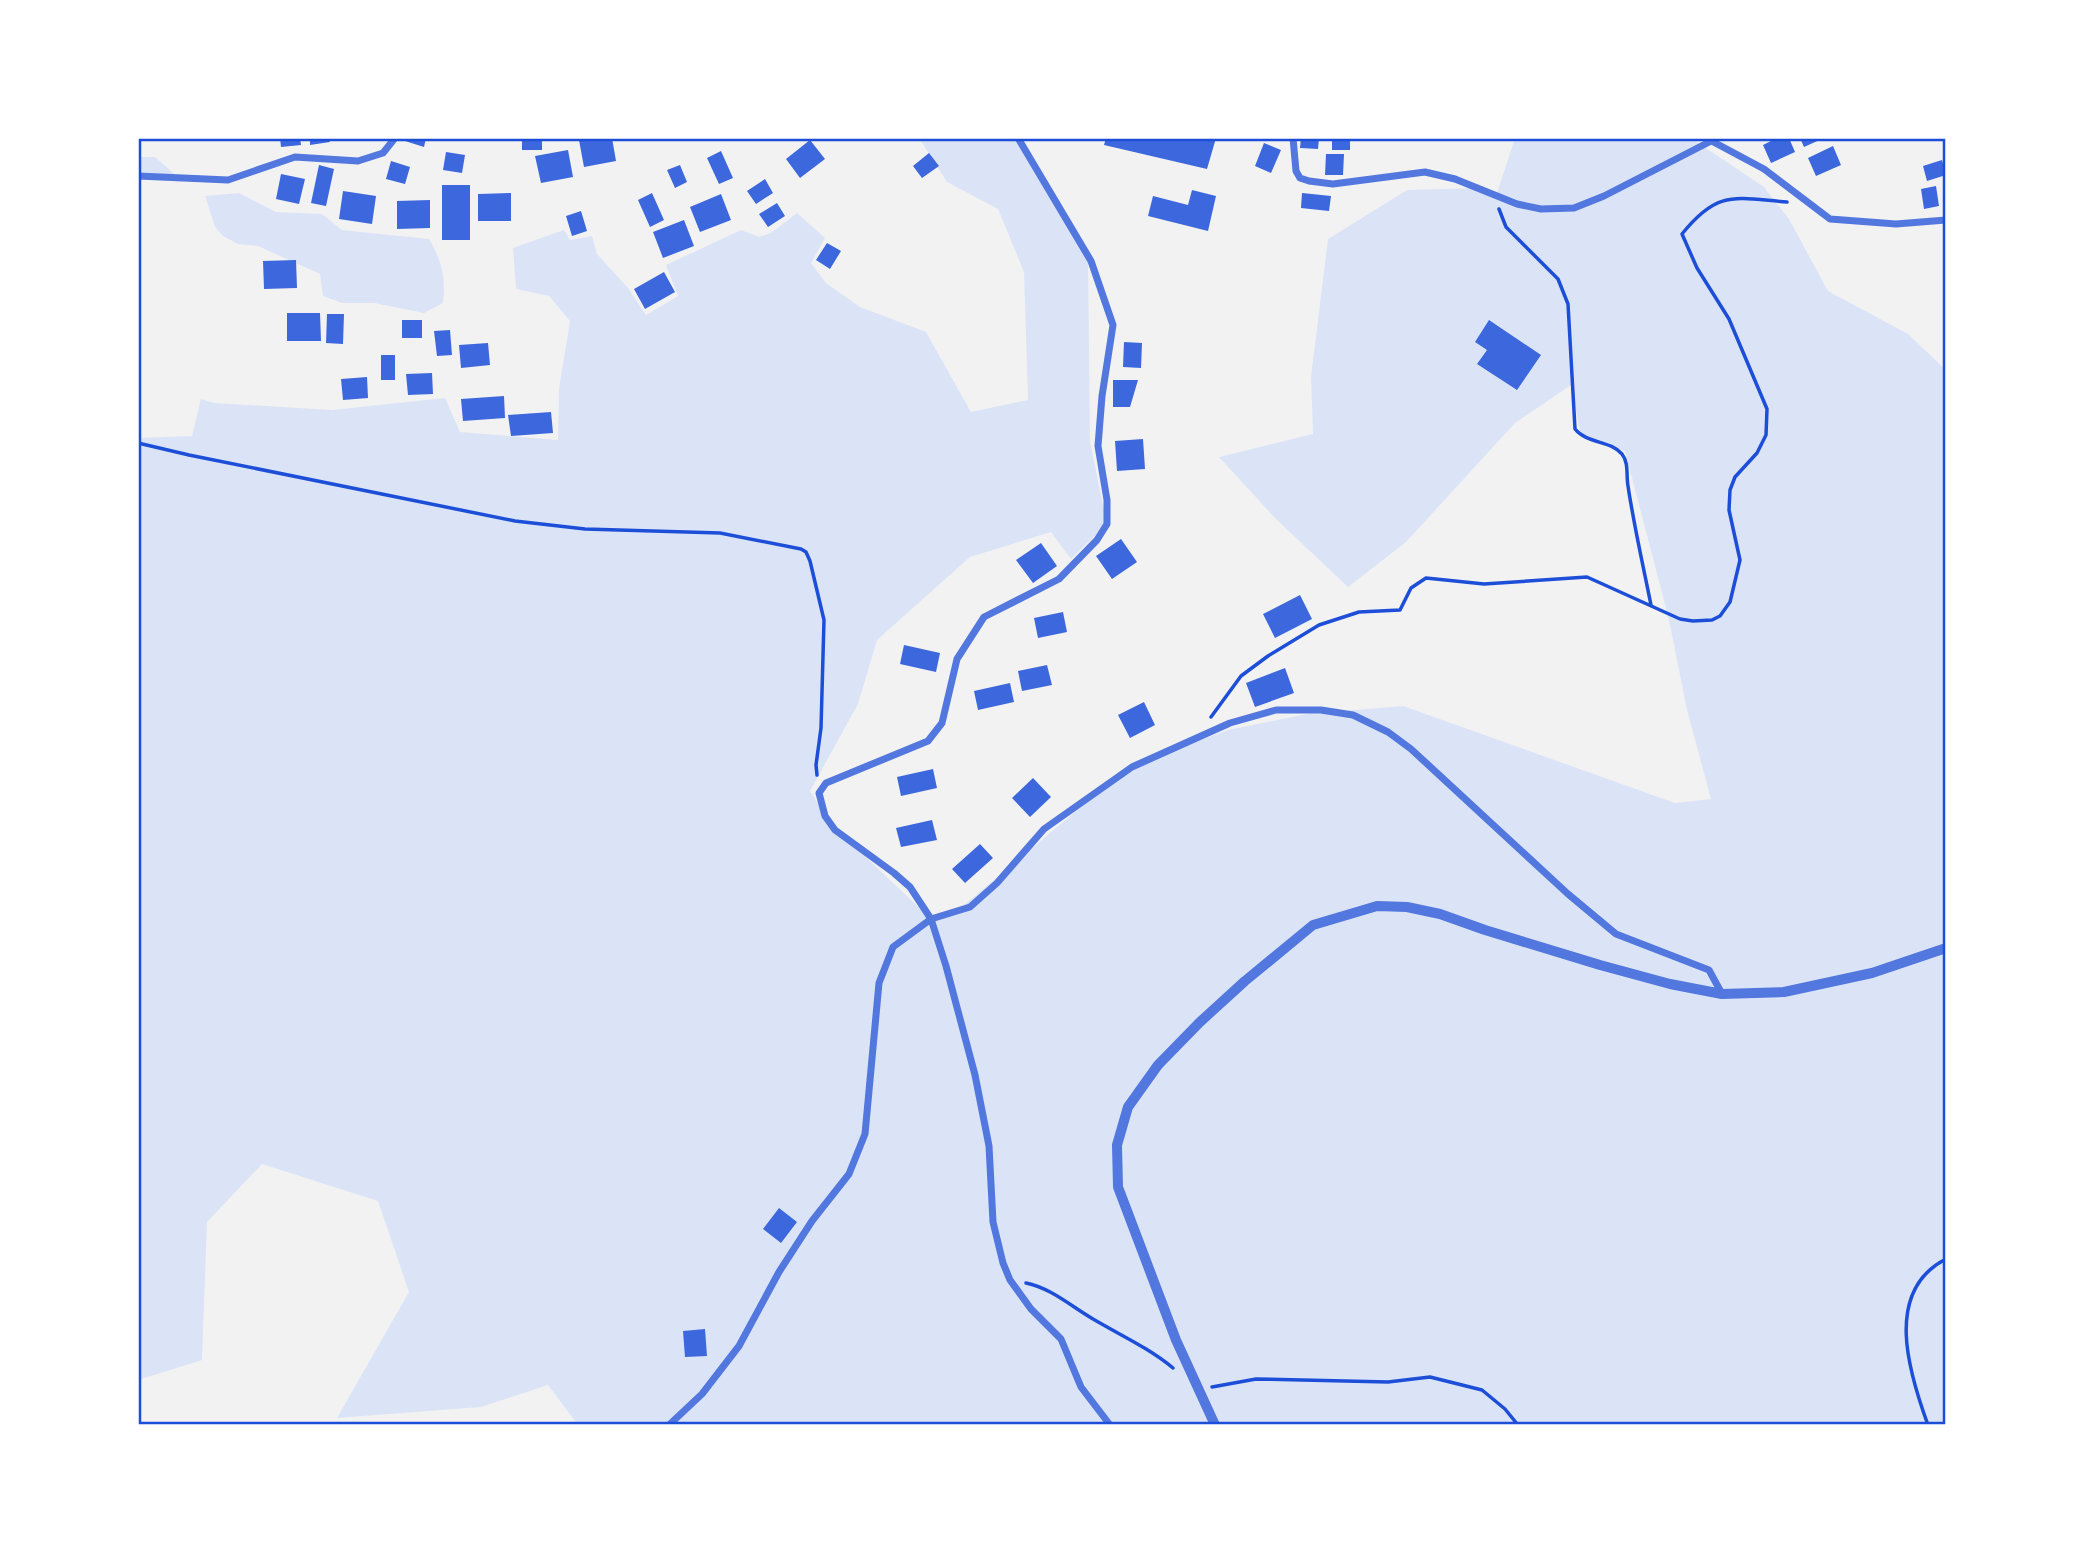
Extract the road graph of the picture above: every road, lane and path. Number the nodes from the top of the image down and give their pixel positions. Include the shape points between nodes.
1 (395, 138) edge
2 (1018, 138) edge
3 (1293, 138) edge
4 (1711, 139) edge
5 (138, 176) edge
6 (1494, 194) junction
7 (1808, 204) junction
8 (1946, 220) edge
9 (138, 443) edge
10 (1651, 605) junction
11 (1202, 735) junction
12 (819, 793) junction
13 (931, 919) junction
14 (1946, 948) edge
15 (1721, 994) junction
16 (1946, 1259) edge
17 (1010, 1280) junction
18 (1179, 1372) dead end
19 (1199, 1389) junction
20 (669, 1425) edge
21 (1110, 1425) edge
22 (1215, 1425) edge
23 (1518, 1425) edge
24 (1928, 1425) edge

1 - 5 street via 383,153 358,161 295,157 228,180
2 - 12 street via 1091,261 1113,325 1098,446 1107,524 1059,579 984,617 957,659 942,723 928,741 826,783
3 - 6 street via 1296,171 1309,181 1333,184 1425,172
4 - 6 street via 1574,208 1541,209
4 - 7 street via 1764,169
6 - 10 path via 1506,227 1558,279 1568,304 1574,429 1581,437 1612,447 1626,461
7 - 8 street via 1830,219 1896,224
7 - 10 path via 1759,198 1719,201 1697,215 1682,234 1729,319 1768,409 1766,435 1730,490 1729,510 1740,560 1730,602 1720,616 1693,621
9 - 12 path via 515,521 585,529 720,533 801,549 810,561 824,620 816,765
10 - 11 path via 1587,577 1484,584 1426,578 1411,588 1400,610 1359,612 1319,625 1268,656 1241,677
11 - 13 street via 1132,767 1044,829 970,907
11 - 15 street via 1276,710 1353,715 1388,732 1616,934 1709,970
12 - 13 street via 825,816 835,830 910,887
13 - 17 street via 975,1074 989,1146 993,1222
13 - 20 street via 893,947 879,983 865,1134 849,1174 779,1272 739,1346 702,1394
14 - 15 street via 1872,973 1784,992
15 - 19 street via 1600,965 1440,914 1407,908 1377,906 1313,925 1236,989 1158,1065 1128,1107 1117,1145 1118,1187
16 - 24 path via 1919,1280 1906,1321 1907,1351
17 - 18 path via 1039,1286
17 - 21 street via 1061,1339 1081,1387
19 - 22 street
19 - 23 path via 1256,1379 1388,1382 1430,1377 1482,1390

